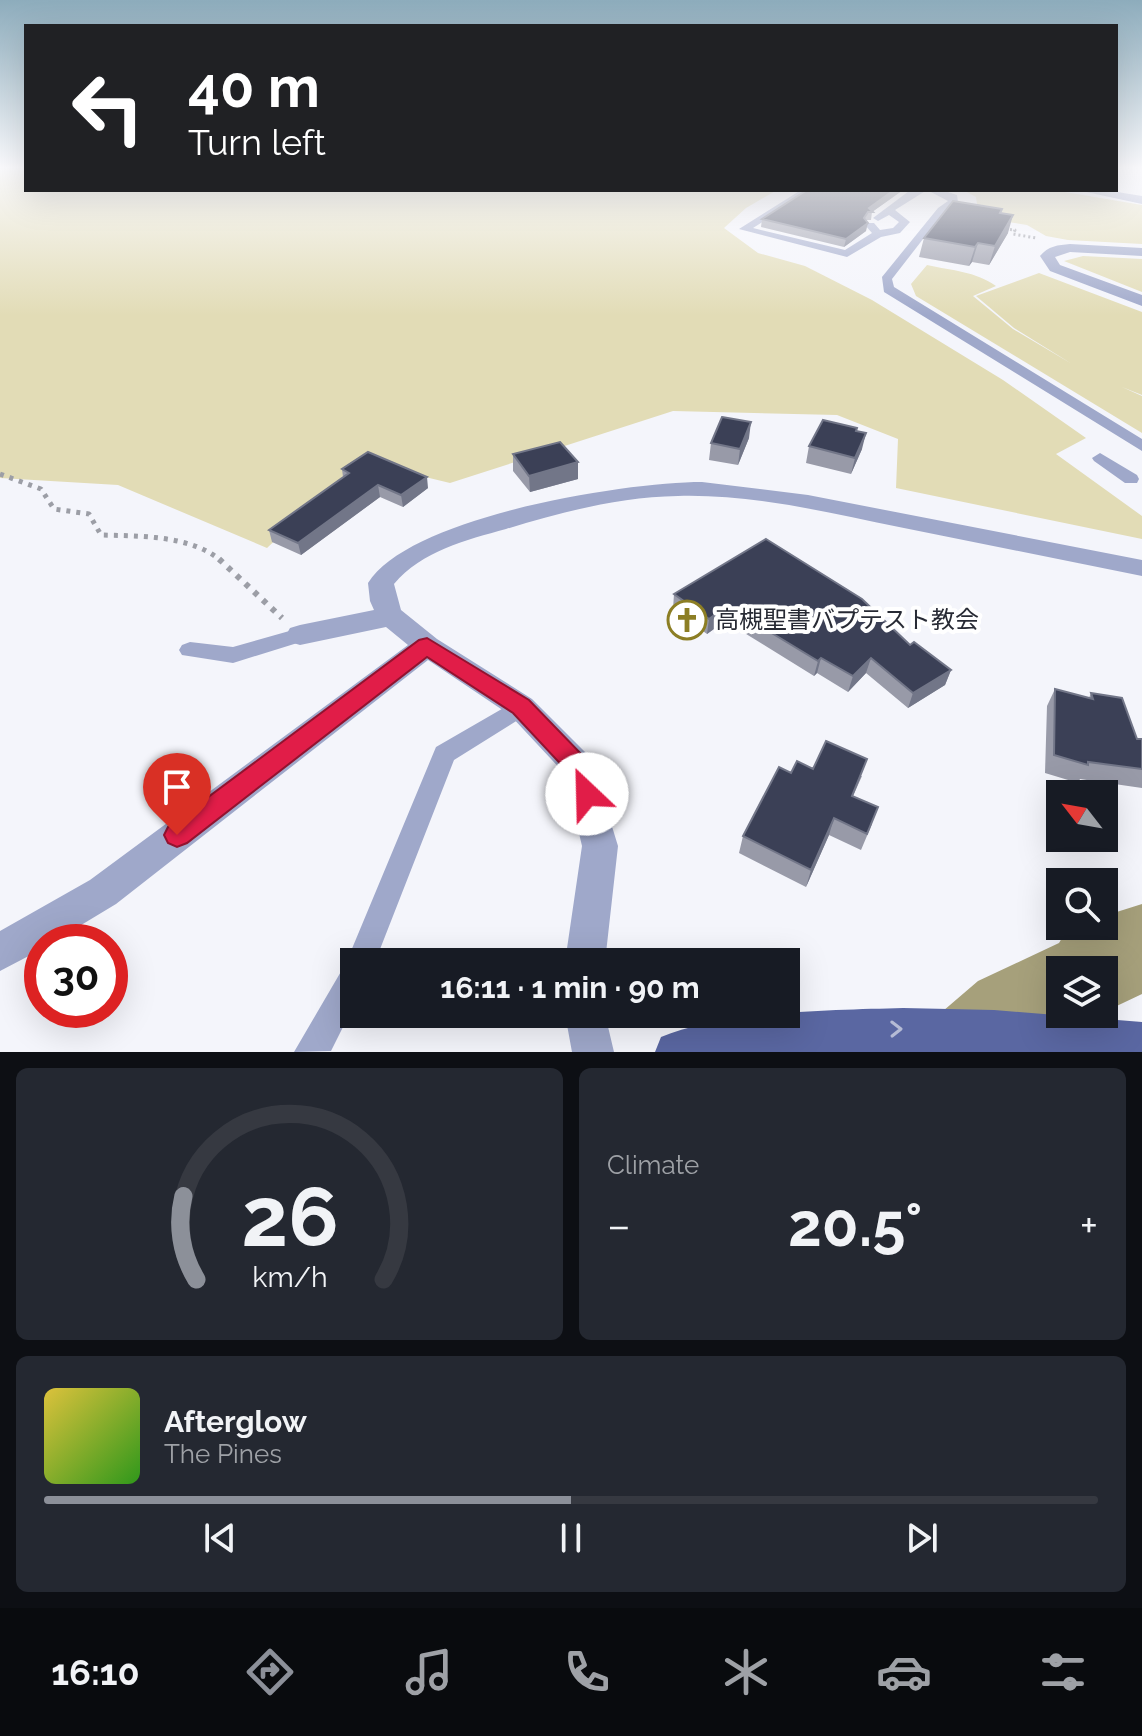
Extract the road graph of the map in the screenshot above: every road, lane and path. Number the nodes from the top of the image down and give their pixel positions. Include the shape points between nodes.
1 (763, 217) edge
2 (883, 217) edge
3 (898, 217) edge
4 (935, 217) edge
5 (875, 226) junction
6 (1004, 226) edge
7 (1047, 240) dead end
8 (1142, 252) edge
9 (1142, 301) edge
10 (1142, 446) edge
11 (1100, 458) dead end
12 (0, 474) edge
13 (1138, 480) edge
14 (1142, 568) edge
15 (391, 616) junction
16 (300, 635) junction
17 (427, 646) junction
18 (190, 650) dead end
19 (521, 707) junction
20 (366, 948) edge
21 (587, 948) edge
22 (0, 952) edge
23 (340, 1001) edge
24 (588, 1028) edge
25 (1142, 1043) edge
26 (310, 1052) edge
27 (593, 1052) edge
28 (676, 1052) edge

1 - 5 lane via 744,229 847,254
2 - 5 lane
3 - 5 lane via 905,222 896,231
4 - 10 lane via 886,279 888,289
6 - 7 path via 1015,230 1013,234
8 - 9 street via 1070,248 1047,256 1055,268
11 - 13 lane
12 - 16 path via 41,489 54,509 89,514 101,535 163,537 214,555
14 - 15 street via 820,504 738,491 676,489 590,497 413,553 381,583
15 - 16 street
15 - 17 street
16 - 18 lane via 233,655
17 - 19 street
17 - 22 street via 103,892
19 - 20 lane via 444,754
19 - 21 street via 580,768 600,846
23 - 26 lane
24 - 27 street
28 -> 25 main road via 818,1031 973,1029

